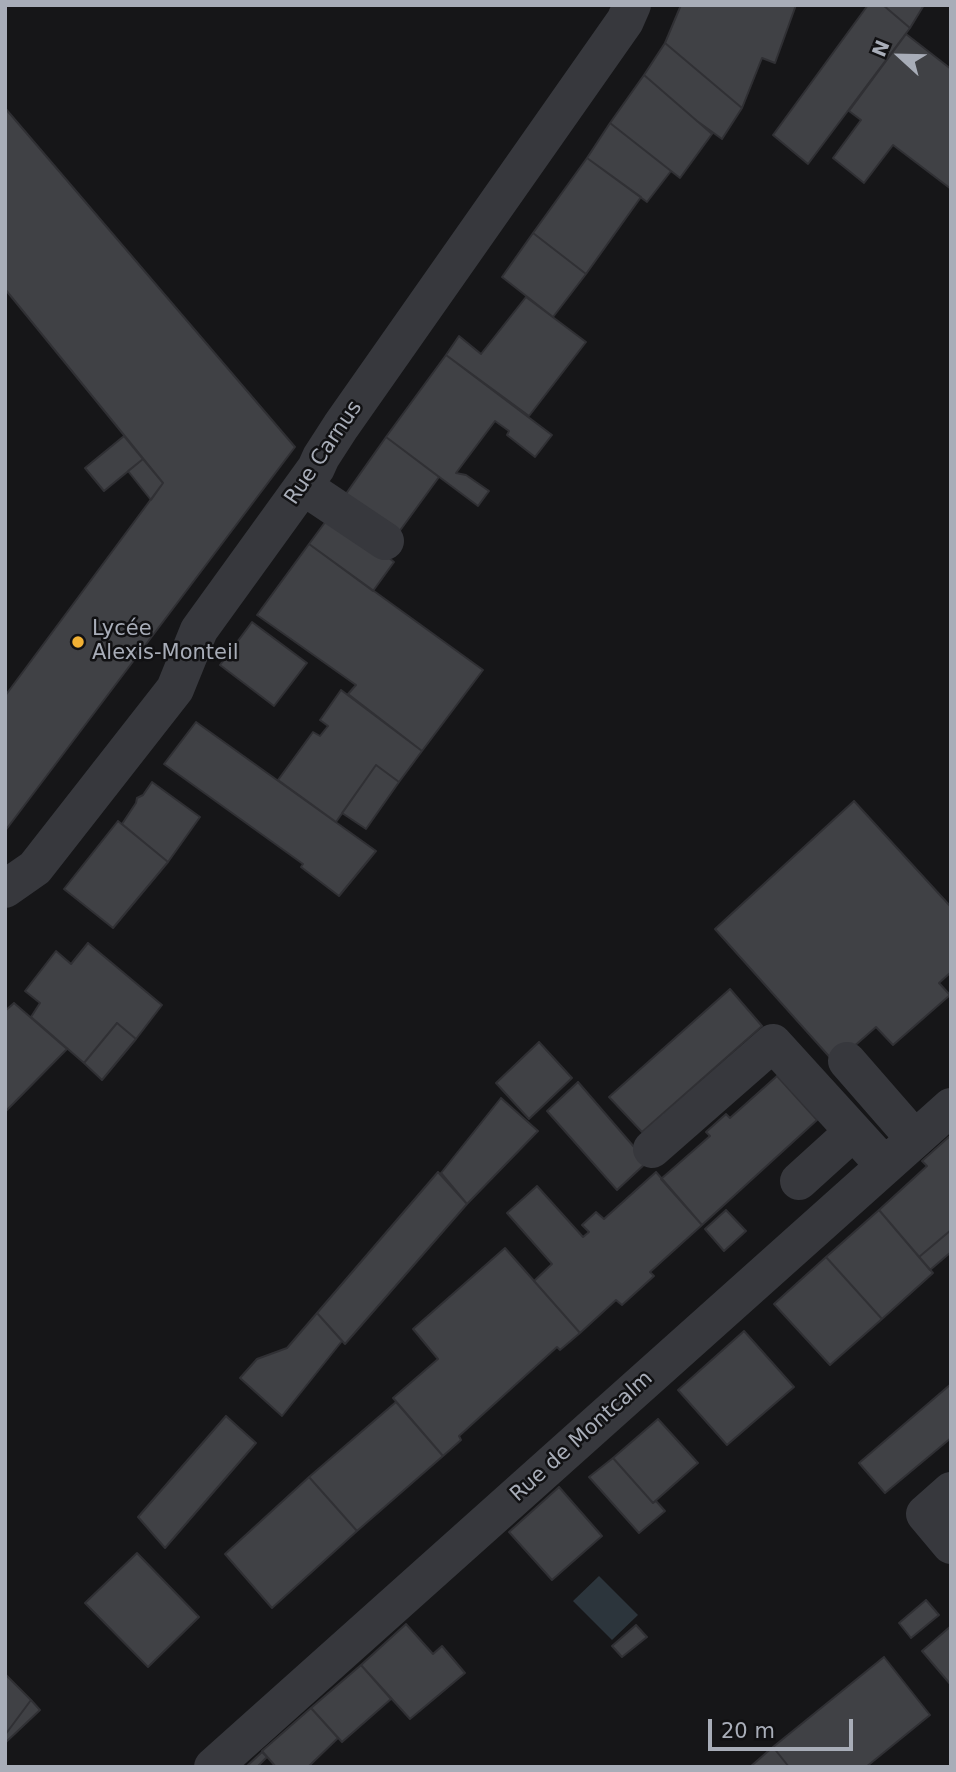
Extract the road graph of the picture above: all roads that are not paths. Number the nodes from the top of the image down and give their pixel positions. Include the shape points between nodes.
1 (632, 5) edge
2 (303, 486) junction
3 (384, 541) dead end
4 (5, 888) edge
5 (847, 1061) dead end
6 (951, 1107) edge
7 (853, 1132) junction
8 (915, 1139) junction
9 (652, 1149) dead end
10 (885, 1166) junction
11 (799, 1181) dead end
12 (951, 1491) edge
13 (951, 1545) edge
14 (213, 1767) edge

1 - 2 street, Rue Carnus
2 - 3 street
2 - 4 street, Rue Carnus via 199,630 175,689 35,868
5 - 8 street
6 - 8 street, Rue de Montcalm
7 - 9 street via 773,1043
7 - 10 street
7 - 11 street
8 - 10 street, Rue de Montcalm
10 - 14 street, Rue de Montcalm
12 - 13 street via 925,1514

